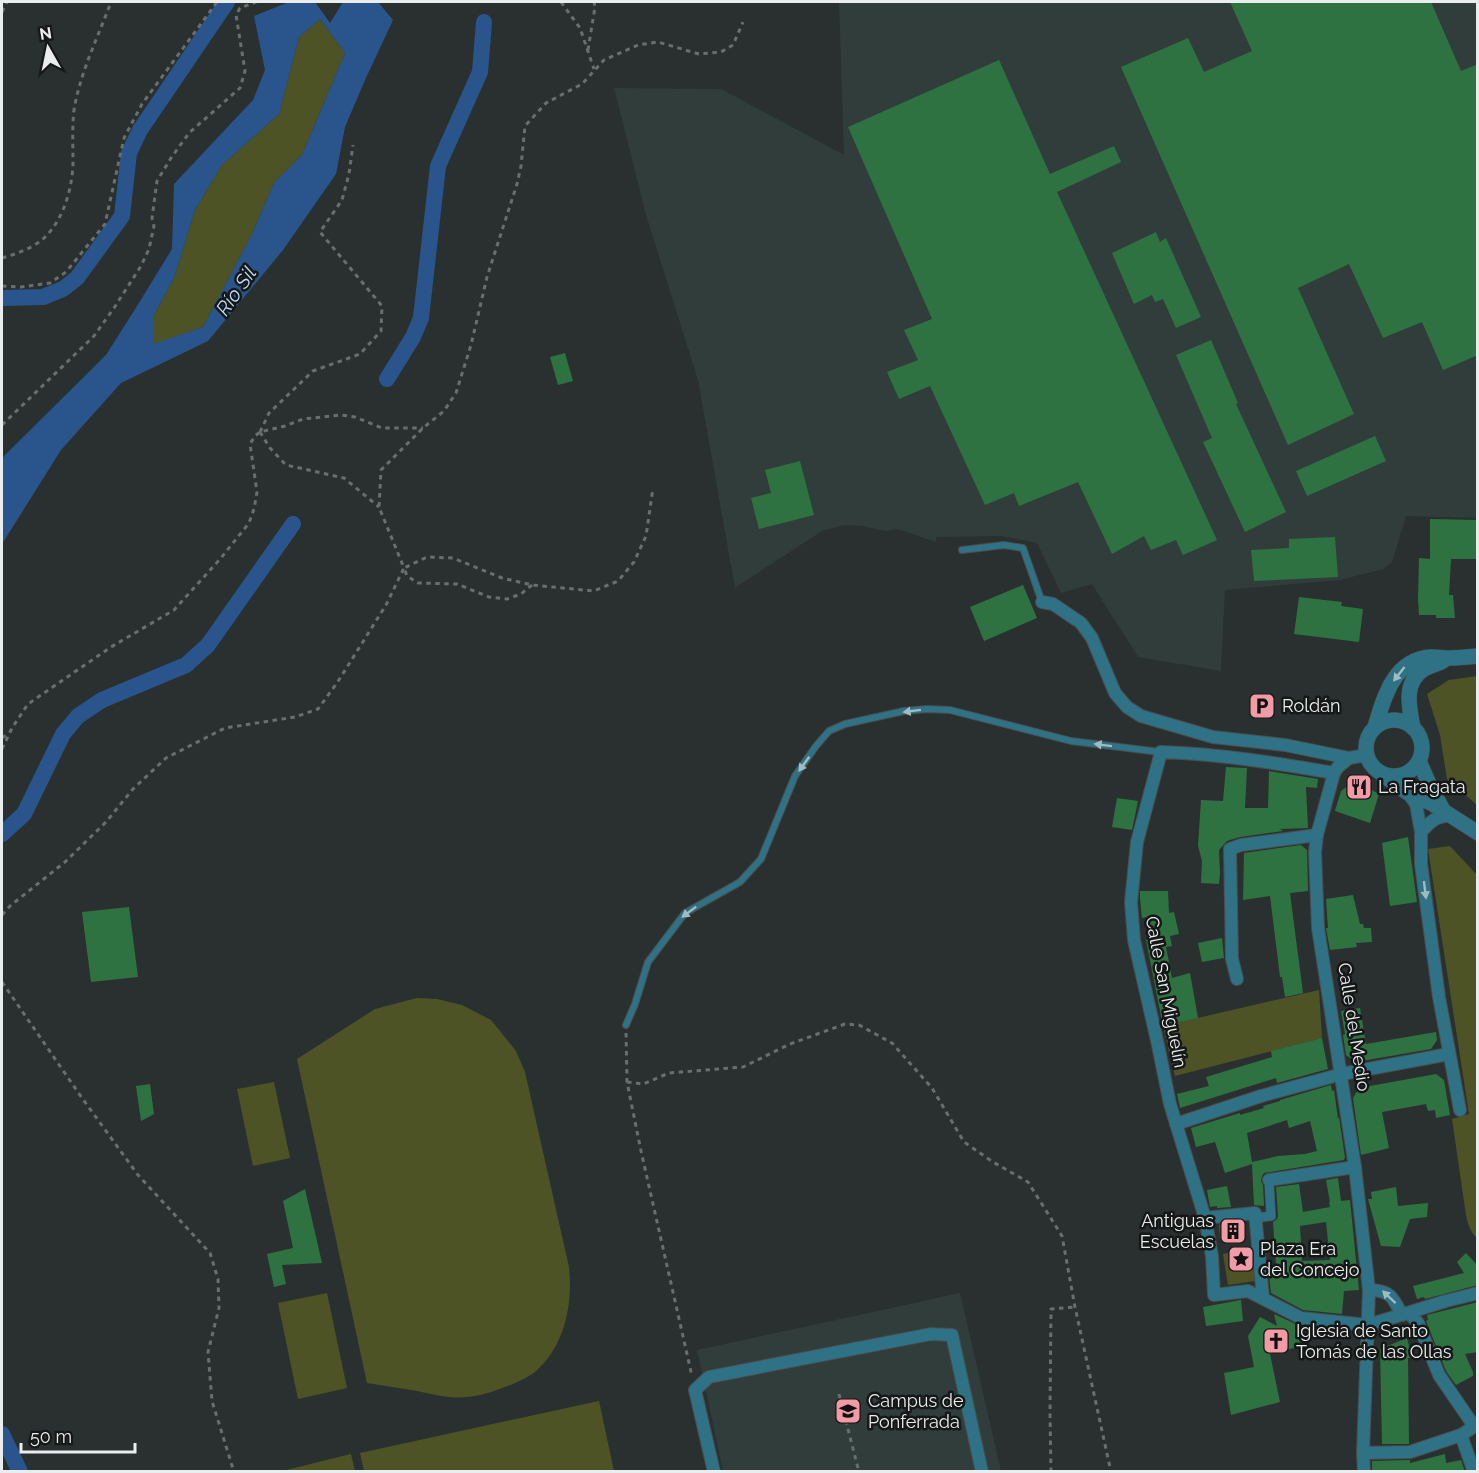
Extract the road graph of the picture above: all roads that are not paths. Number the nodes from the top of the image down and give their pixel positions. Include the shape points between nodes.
1 (962, 550) dead end
2 (1042, 602) joint
3 (1478, 657) edge
4 (1451, 658) junction
5 (1375, 727) junction
6 (1413, 728) junction
7 (1161, 752) junction
8 (1367, 755) junction
9 (1349, 758) junction
10 (1419, 761) junction
11 (1334, 772) junction
12 (1381, 773) junction
13 (1408, 793) junction
14 (1442, 810) junction
15 (1421, 832) junction
16 (1478, 833) edge
17 (1317, 835) junction
18 (1237, 979) dead end
19 (626, 1025) road end
20 (1449, 1054) junction
21 (1342, 1074) junction
22 (1460, 1110) dead end
23 (1176, 1124) junction
24 (1355, 1167) junction
25 (1269, 1180) joint
26 (1204, 1218) junction
27 (1255, 1218) junction
28 (1369, 1290) junction
29 (1478, 1293) edge
30 (1263, 1298) junction
31 (1405, 1314) junction
32 (1368, 1325) junction
33 (1476, 1425) edge
34 (1461, 1435) junction
35 (1364, 1453) junction
36 (714, 1472) edge
37 (982, 1472) edge
38 (1364, 1472) edge
39 (1474, 1472) edge

1 - 2 lane via 1004,545 1023,548
2 - 9 street via 1053,604 1081,623 1092,638 1114,693 1141,716 1213,737 1286,745
3 - 4 street
4 -> 5 street via 1412,661 1399,670
4 - 6 street via 1414,677 1409,690
5 - 6 street via 1398,721
5 - 8 street via 1367,741
6 - 10 street via 1421,740
7 - 11 street via 1199,753
7 -> 19 lane via 1071,741 950,710 904,711 829,731 795,776 761,859 740,882 685,913 648,962
7 - 23 street, Calle San Miguelín via 1137,842 1131,902 1134,940
8 - 9 street
8 - 12 street
9 - 11 street
10 - 12 street via 1405,774
10 - 14 street
11 - 17 street, Calle del Medio
12 - 13 street
13 - 14 street
13 - 15 street via 1416,804
14 - 15 street
14 - 15 street via 1427,808
14 - 16 street
15 -> 20 street via 1421,864
17 - 18 street via 1230,849 1232,959
17 - 21 street, Calle del Medio via 1318,928
20 - 21 street
20 - 22 street
21 - 23 street
21 - 24 street, Calle del Medio
23 - 26 street, Calle San Miguelín
24 - 25 street
24 - 28 street, Calle del Medio
25 - 27 street via 1271,1216
26 - 27 street via 1255,1213
26 - 30 street via 1212,1256 1214,1295 1248,1291
27 - 30 street
31 -> 28 street via 1382,1290
28 - 32 street, Calle del Medio
29 - 31 street
30 - 32 street via 1301,1318
31 - 32 street
31 - 33 street via 1418,1323 1439,1375
32 - 35 street, Calle del Medio
33 - 34 street
34 - 35 street via 1410,1452
34 - 39 street
35 - 38 street, Calle del Medio
36 - 37 street via 695,1389 709,1377 931,1334 952,1335

